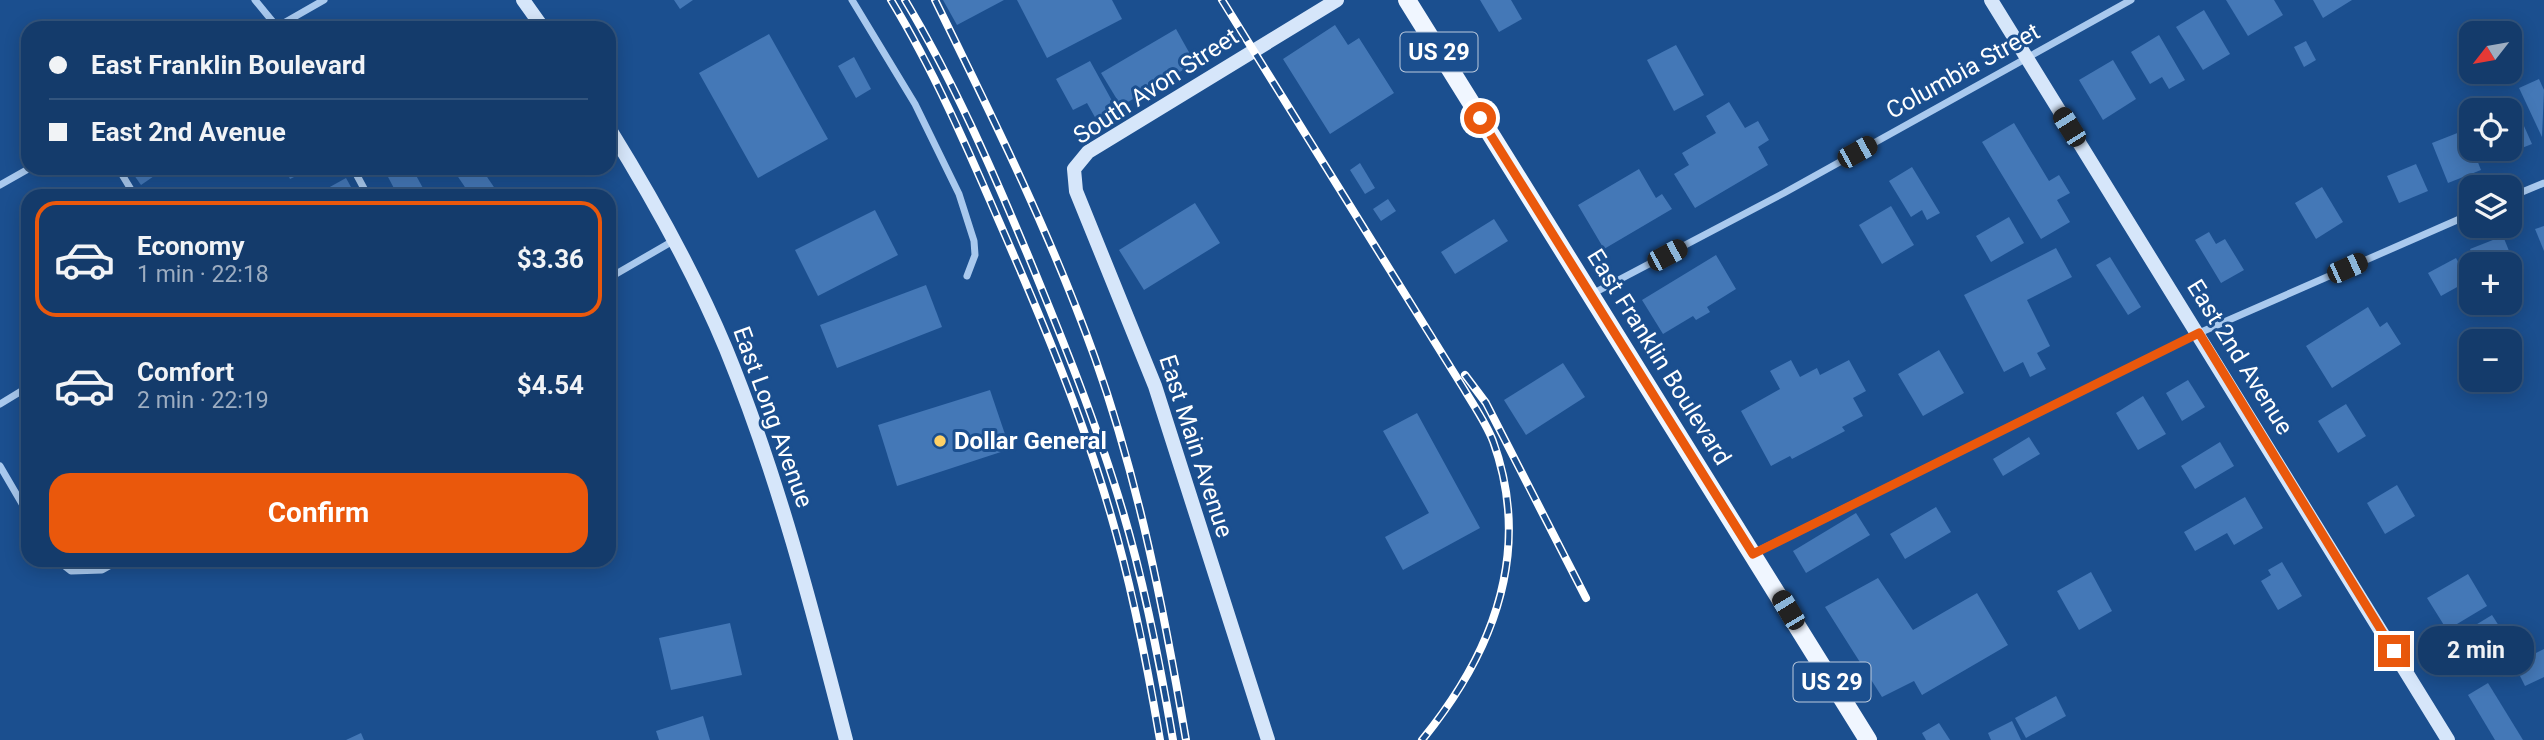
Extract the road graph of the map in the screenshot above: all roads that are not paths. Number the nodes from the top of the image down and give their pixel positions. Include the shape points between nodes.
1 (254, 0) edge
2 (324, 0) edge
3 (523, 0) edge
4 (852, 0) edge
5 (1337, 0) edge
6 (1407, 0) edge
7 (1991, 0) edge
8 (2131, 0) edge
9 (271, 21) edge
10 (289, 21) edge
11 (538, 21) edge
12 (2026, 58) junction
13 (616, 140) edge
14 (1074, 169) joint
15 (21, 173) edge
16 (2544, 183) edge
17 (0, 185) edge
18 (2522, 192) edge
19 (2459, 219) edge
20 (674, 240) junction
21 (616, 274) edge
22 (967, 276) dead end
23 (1591, 294) junction
24 (2199, 333) junction
25 (21, 391) edge
26 (0, 404) edge
27 (0, 466) edge
28 (21, 502) edge
29 (1753, 554) junction
30 (66, 567) edge
31 (107, 567) edge
32 (846, 740) edge
33 (1268, 740) edge
34 (1868, 740) edge
35 (2448, 740) edge

1 - 9 street
2 - 10 street
3 - 11 street
4 - 22 street via 915,104 959,194 974,241 975,255
5 - 14 street, South Avon Street via 1088,152
6 - 23 main road, East Franklin Boulevard / US 29
7 - 12 street, East 2nd Avenue
8 - 12 street, Columbia Street
12 - 23 street, Columbia Street
12 - 24 street, East 2nd Avenue
13 - 20 street, East Long Avenue
14 - 33 street, East Main Avenue via 1076,191 1155,386
15 - 17 street
16 - 18 street
19 - 24 street
20 - 21 street
20 - 32 street, East Long Avenue via 725,347 775,481
23 - 29 main road, East Franklin Boulevard / US 29
24 - 29 street
24 - 35 street, East 2nd Avenue
25 - 26 street
27 - 28 street
29 - 34 main road, East Franklin Boulevard / US 29
30 - 31 street via 71,571

